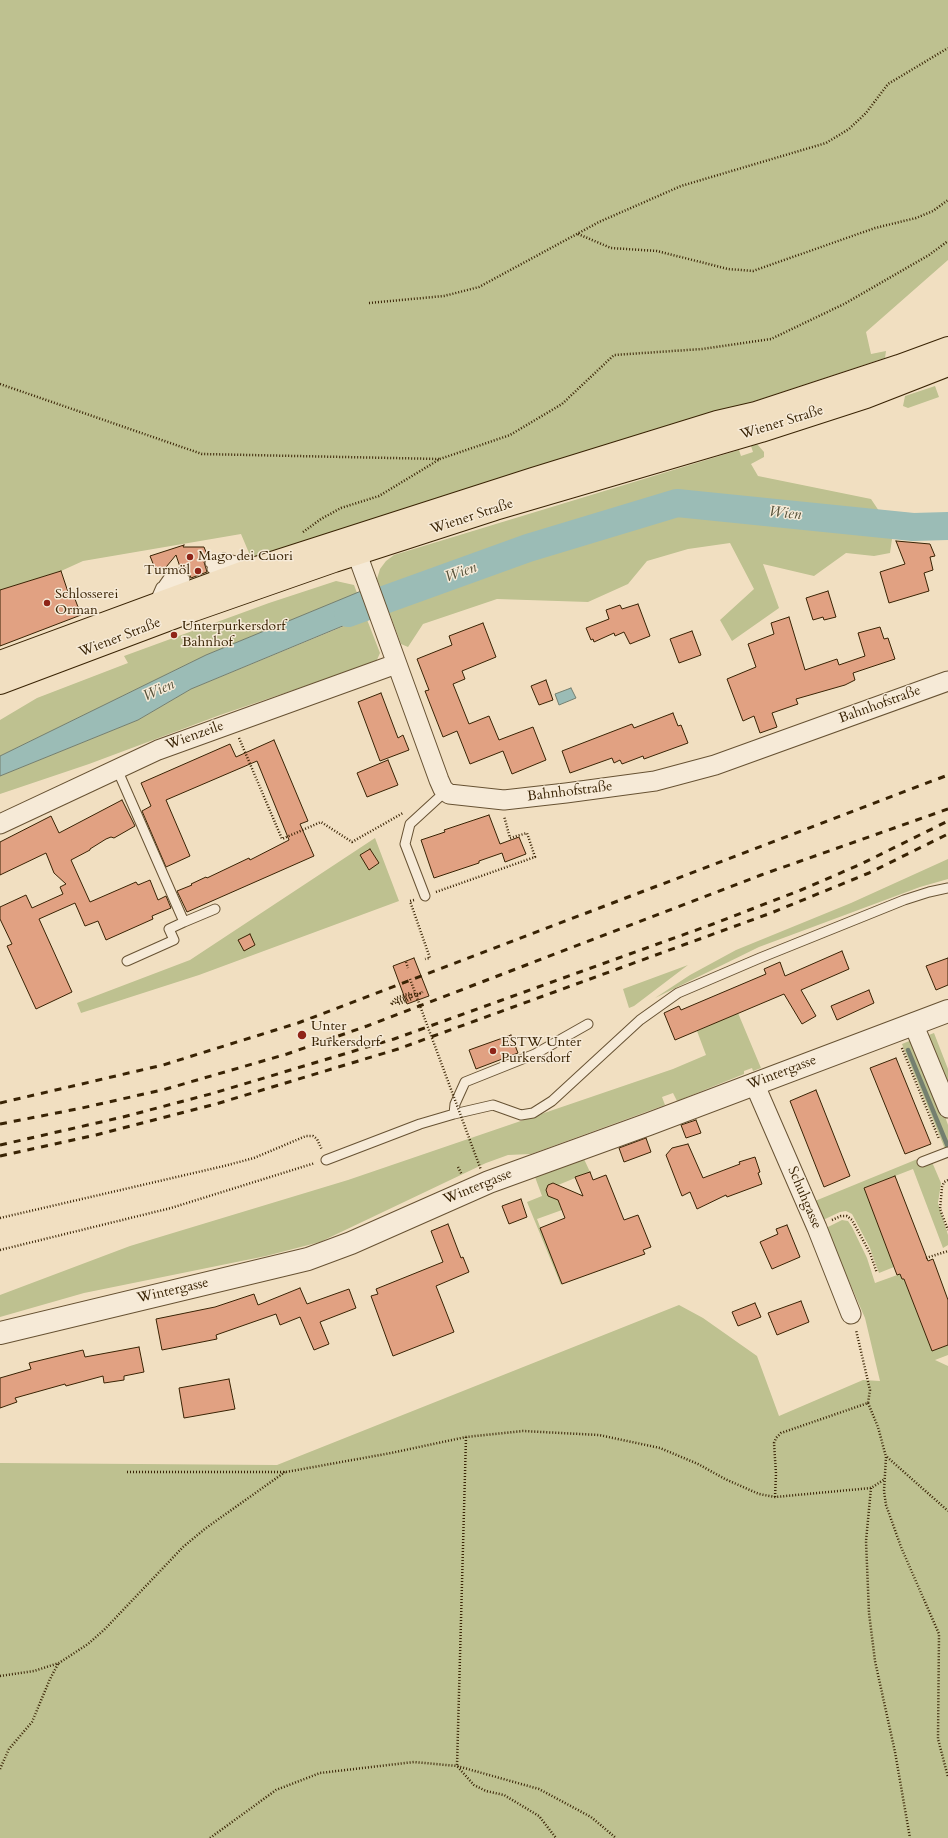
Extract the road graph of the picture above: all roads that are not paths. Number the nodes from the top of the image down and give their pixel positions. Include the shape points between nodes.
1 (948, 348) edge
2 (948, 365) edge
3 (354, 546) junction
4 (211, 566) dead end
5 (184, 576) dead end
6 (247, 576) junction
7 (156, 606) junction
8 (0, 662) edge
9 (396, 664) junction
10 (948, 681) edge
11 (0, 683) edge
12 (117, 769) junction
13 (446, 791) junction
14 (0, 824) edge
15 (948, 888) edge
16 (425, 896) road end
17 (215, 909) dead end
18 (184, 922) junction
19 (127, 961) dead end
20 (948, 1011) edge
21 (913, 1023) junction
22 (588, 1024) dead end
23 (754, 1083) junction
24 (948, 1108) edge
25 (454, 1114) junction
26 (947, 1152) edge
27 (326, 1160) road end
28 (922, 1162) dead end
29 (851, 1314) road end
30 (0, 1333) edge

1 - 3 main road, Wiener Straße via 756,412 638,446
2 - 3 main road, Wiener Straße via 866,397 761,431 503,507
3 - 6 main road, Wiener Straße
3 - 9 street
4 - 6 lane
5 - 7 lane
6 - 7 main road, Wiener Straße
7 - 8 main road, Wiener Straße
7 - 11 main road, Wiener Straße
9 - 12 street, Wienzeile via 158,750
9 - 13 street via 439,780
10 - 13 street, Bahnhofstraße via 715,764 655,780 504,800 449,794
12 - 14 street, Wienzeile
12 - 18 lane
13 - 16 lane via 410,824 405,844
15 - 25 lane via 904,900 678,993 640,1020 552,1101 533,1113 521,1115 493,1105
17 - 18 lane
18 - 19 lane via 169,929 174,940
20 - 21 street, Wintergasse
21 - 23 street, Wintergasse
21 - 24 street
22 - 25 lane via 535,1054 466,1082 454,1104
23 - 29 street, Schuhgasse
23 - 30 street, Wintergasse via 489,1182 351,1243 308,1259
25 - 27 lane via 420,1124
26 - 28 lane

